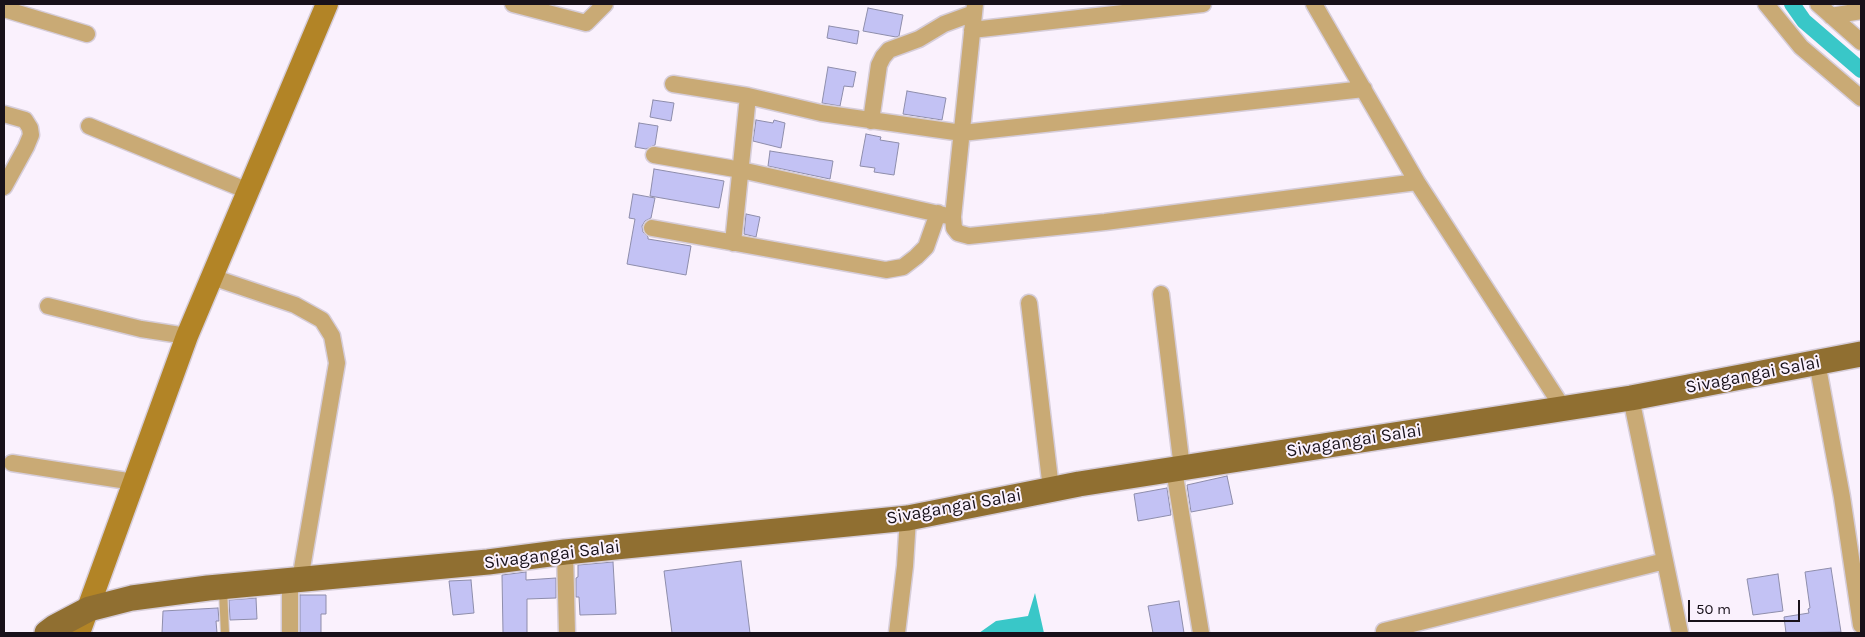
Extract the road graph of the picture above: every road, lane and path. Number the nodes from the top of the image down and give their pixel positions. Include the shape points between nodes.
1 (327, 4) edge
2 (513, 4) edge
3 (605, 4) edge
4 (1204, 4) edge
5 (1314, 4) edge
6 (1766, 4) edge
7 (1818, 4) edge
8 (975, 8) edge
9 (4, 9) edge
10 (1861, 11) edge
11 (1831, 16) junction
12 (972, 30) junction
13 (87, 34) dead end
14 (1861, 42) edge
15 (673, 84) dead end
16 (1364, 89) junction
17 (748, 96) junction
18 (1861, 98) edge
19 (4, 114) edge
20 (871, 121) junction
21 (88, 126) dead end
22 (962, 133) junction
23 (654, 155) dead end
24 (741, 170) junction
25 (1417, 182) junction
26 (4, 188) edge
27 (248, 191) junction
28 (945, 215) junction
29 (652, 228) dead end
30 (733, 242) junction
31 (212, 277) junction
32 (1161, 294) dead end
33 (1029, 303) dead end
34 (48, 306) dead end
35 (187, 336) junction
36 (1861, 354) edge
37 (1817, 362) junction
38 (1631, 398) junction
39 (1563, 408) junction
40 (12, 463) dead end
41 (1178, 469) junction
42 (134, 482) junction
43 (1051, 489) junction
44 (908, 518) junction
45 (565, 552) junction
46 (1665, 561) junction
47 (295, 580) junction
48 (222, 587) junction
49 (89, 609) junction
50 (1861, 625) edge
51 (1384, 631) dead end
52 (47, 633) edge
53 (79, 633) edge
54 (225, 633) edge
55 (290, 633) edge
56 (567, 633) edge
57 (898, 633) edge
58 (1201, 633) edge
59 (1680, 633) edge

1 - 27 street
2 - 3 street via 586,23
4 - 12 street
5 - 16 street
6 - 18 street via 1801,47
7 - 11 street
8 - 12 street
8 - 20 street via 919,39 889,50 879,65
9 - 13 street
10 - 11 street
11 - 14 street
12 - 22 street
15 - 17 street
16 - 22 street
16 - 25 street
17 - 20 street
17 - 24 street
19 - 26 street via 25,120 30,128 26,147
20 - 22 street
21 - 27 street
22 - 28 street
23 - 24 street
24 - 28 street
24 - 30 street
25 - 28 street via 969,236 958,233
25 - 39 street
27 - 31 street
28 - 30 street via 926,247 916,257 903,267 886,270
29 - 30 street
31 - 35 street
31 - 47 street via 295,305 322,320 332,336 336,363
32 - 41 street
33 - 43 street
34 - 35 street via 141,329
35 - 42 street
36 - 37 main road, Sivagangai Salai
37 - 38 main road, Sivagangai Salai
37 - 50 street
38 - 39 main road, Sivagangai Salai
38 - 46 street
39 - 41 main road, Sivagangai Salai
40 - 42 street
41 - 43 main road, Sivagangai Salai
41 - 58 street
42 - 49 street
43 - 44 main road, Sivagangai Salai
44 - 45 main road, Sivagangai Salai
44 - 57 street
45 - 47 main road, Sivagangai Salai
45 - 56 street
46 - 51 street
46 - 59 street
47 - 48 main road, Sivagangai Salai
47 - 55 street
48 - 49 main road, Sivagangai Salai via 132,598
48 - 54 lane
49 - 52 main road, Sivagangai Salai
49 - 53 street

